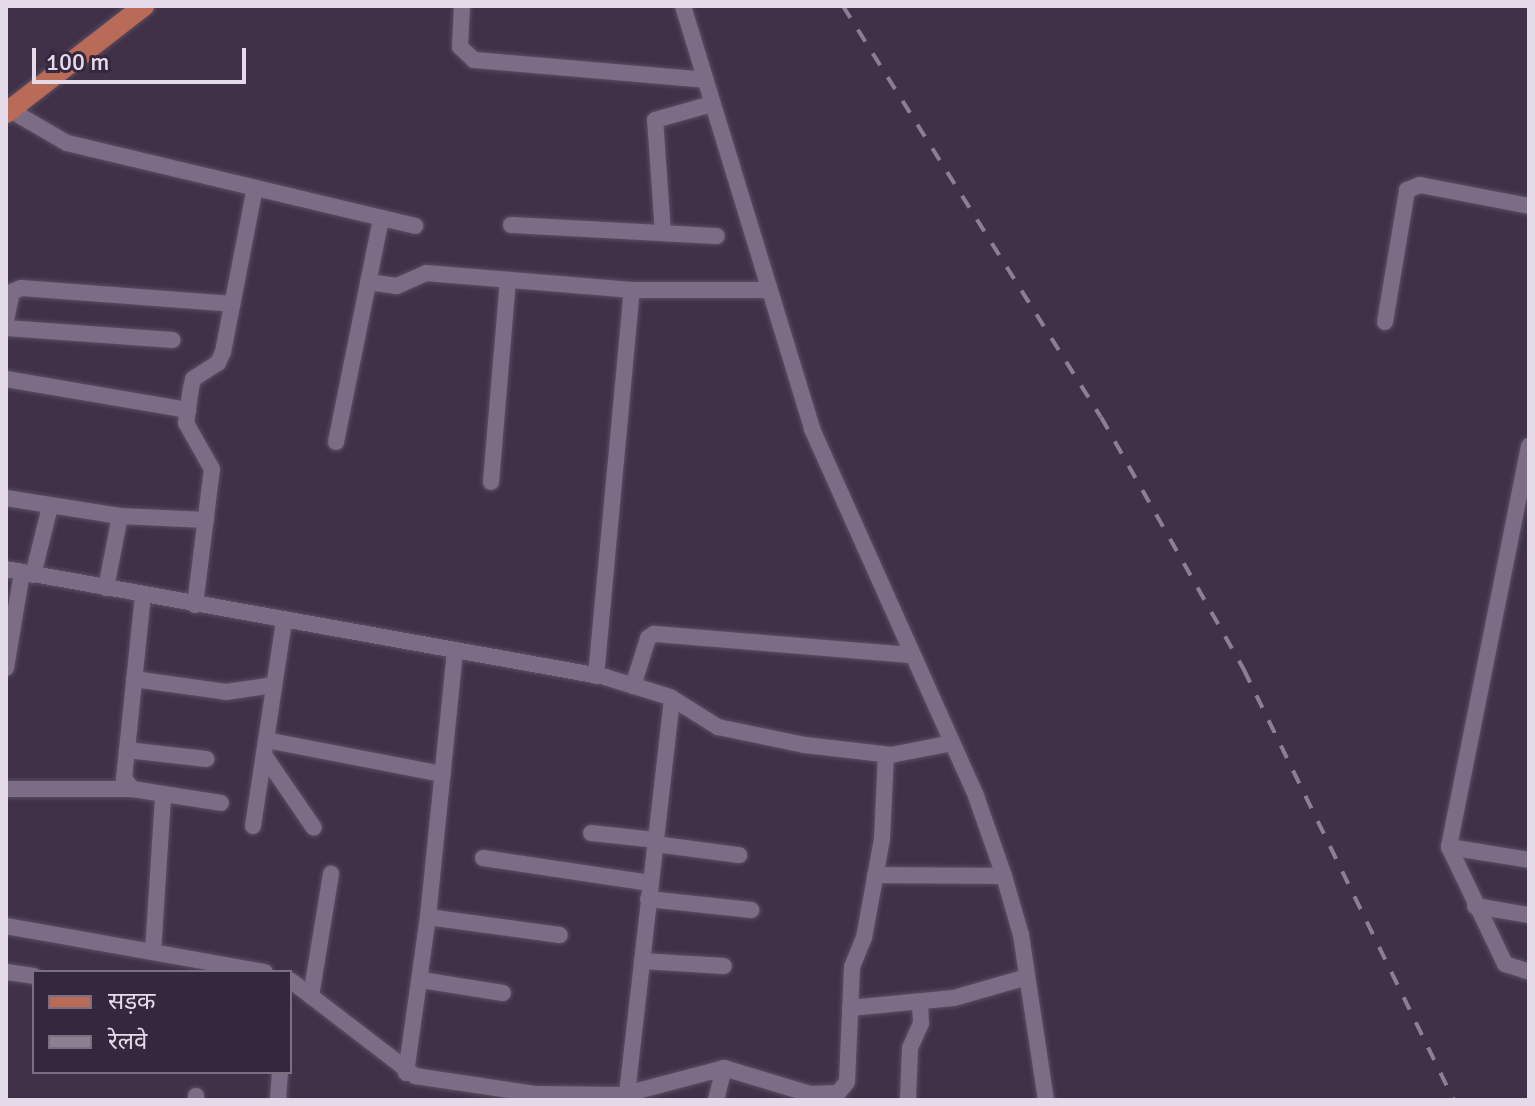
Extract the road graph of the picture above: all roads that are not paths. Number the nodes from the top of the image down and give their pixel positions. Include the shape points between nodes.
1 (144, 6) edge
2 (462, 6) edge
3 (683, 6) edge
4 (705, 80) junction
5 (712, 104) junction
6 (8, 112) edge
7 (255, 188) junction
8 (1529, 206) edge
9 (381, 218) junction
10 (511, 225) dead end
11 (415, 226) dead end
12 (663, 233) junction
13 (717, 236) dead end
14 (508, 280) junction
15 (368, 282) junction
16 (632, 290) junction
17 (769, 290) junction
18 (232, 304) junction
19 (6, 320) edge
20 (1385, 322) dead end
21 (6, 328) edge
22 (173, 340) dead end
23 (6, 379) edge
24 (188, 410) junction
25 (336, 442) dead end
26 (1529, 446) edge
27 (491, 482) dead end
28 (6, 498) edge
29 (50, 507) junction
30 (120, 516) junction
31 (206, 520) junction
32 (20, 572) edge
33 (106, 588) junction
34 (143, 595) junction
35 (195, 605) junction
36 (284, 621) junction
37 (455, 652) junction
38 (911, 655) junction
39 (6, 668) edge
40 (596, 676) junction
41 (134, 679) junction
42 (274, 685) junction
43 (633, 686) junction
44 (672, 699) junction
45 (952, 743) junction
46 (265, 748) junction
47 (127, 750) junction
48 (886, 755) junction
49 (206, 759) dead end
50 (443, 774) junction
51 (6, 789) edge
52 (132, 789) junction
53 (163, 796) junction
54 (221, 803) dead end
55 (253, 826) dead end
56 (314, 828) dead end
57 (591, 833) dead end
58 (655, 842) junction
59 (1449, 847) junction
60 (739, 855) dead end
61 (483, 858) dead end
62 (1529, 860) edge
63 (331, 874) dead end
64 (875, 875) junction
65 (1004, 876) junction
66 (649, 891) junction
67 (1475, 906) junction
68 (751, 910) dead end
69 (1529, 915) edge
70 (428, 917) junction
71 (6, 926) edge
72 (560, 935) dead end
73 (153, 952) junction
74 (642, 961) junction
75 (724, 966) dead end
76 (254, 970) edge
77 (6, 972) edge
78 (1529, 972) edge
79 (32, 976) edge
80 (1027, 977) junction
81 (421, 980) junction
82 (292, 982) edge
83 (503, 993) dead end
84 (311, 996) junction
85 (920, 1003) junction
86 (850, 1008) junction
87 (724, 1068) junction
88 (406, 1073) junction
89 (280, 1074) edge
90 (476, 1093) edge
91 (627, 1094) junction
92 (810, 1097) edge
93 (278, 1100) edge
94 (716, 1100) edge
95 (908, 1100) edge
96 (1046, 1100) edge

1 - 6 main road
2 - 4 street via 460,47 474,60
3 - 4 street
4 - 5 street
5 - 12 street via 655,120
5 - 17 street
6 - 7 street via 67,143
7 - 9 street
7 - 18 street
8 - 20 street via 1420,185 1407,190
9 - 11 street
9 - 15 street
10 - 12 street
12 - 13 street
14 - 15 street via 426,273 397,286
14 - 16 street
14 - 27 street
15 - 25 street
16 - 17 street
16 - 40 street
17 - 38 street via 812,429
18 - 19 street via 21,288 12,292
18 - 24 street via 223,352 218,363 193,379
21 - 22 street
23 - 24 street
24 - 31 street via 189,434 212,469
26 - 59 street
28 - 29 street
29 - 30 street
29 - 32 street
30 - 31 street
30 - 33 street
31 - 35 street
32 - 33 street
32 - 39 street
33 - 34 street
34 - 35 street
34 - 41 street
35 - 36 street
36 - 37 street
36 - 42 street
37 - 40 street
37 - 50 street
38 - 43 street via 654,634 648,638
38 - 45 street
40 - 43 street
41 - 42 street via 226,692
41 - 47 street
42 - 46 street
43 - 44 street
44 - 48 street via 728,729
44 - 58 street
45 - 48 street
45 - 65 street
46 - 50 street
46 - 55 street
46 - 56 street
47 - 49 street
47 - 52 street via 124,778
48 - 64 street
50 - 70 street
51 - 52 street
52 - 53 street
53 - 54 street
53 - 73 street
57 - 58 street
58 - 60 street
58 - 66 street
59 - 62 street
59 - 67 street
61 - 66 street
63 - 84 street
64 - 65 street
64 - 86 street via 864,938 852,967
65 - 80 street
66 - 68 street
66 - 74 street
67 - 69 street
67 - 78 street via 1505,964
70 - 72 street
70 - 81 street
71 - 73 street
73 - 76 street
74 - 75 street
74 - 91 street
77 - 79 street
80 - 85 street
80 - 96 street
81 - 83 street
81 - 88 street
82 - 84 street
84 - 88 street
85 - 86 street
85 - 95 street via 921,1023 910,1048
86 - 92 street via 846,1086
87 - 91 street
87 - 92 street
87 - 94 street
88 - 90 street
89 - 93 street
90 - 91 street

